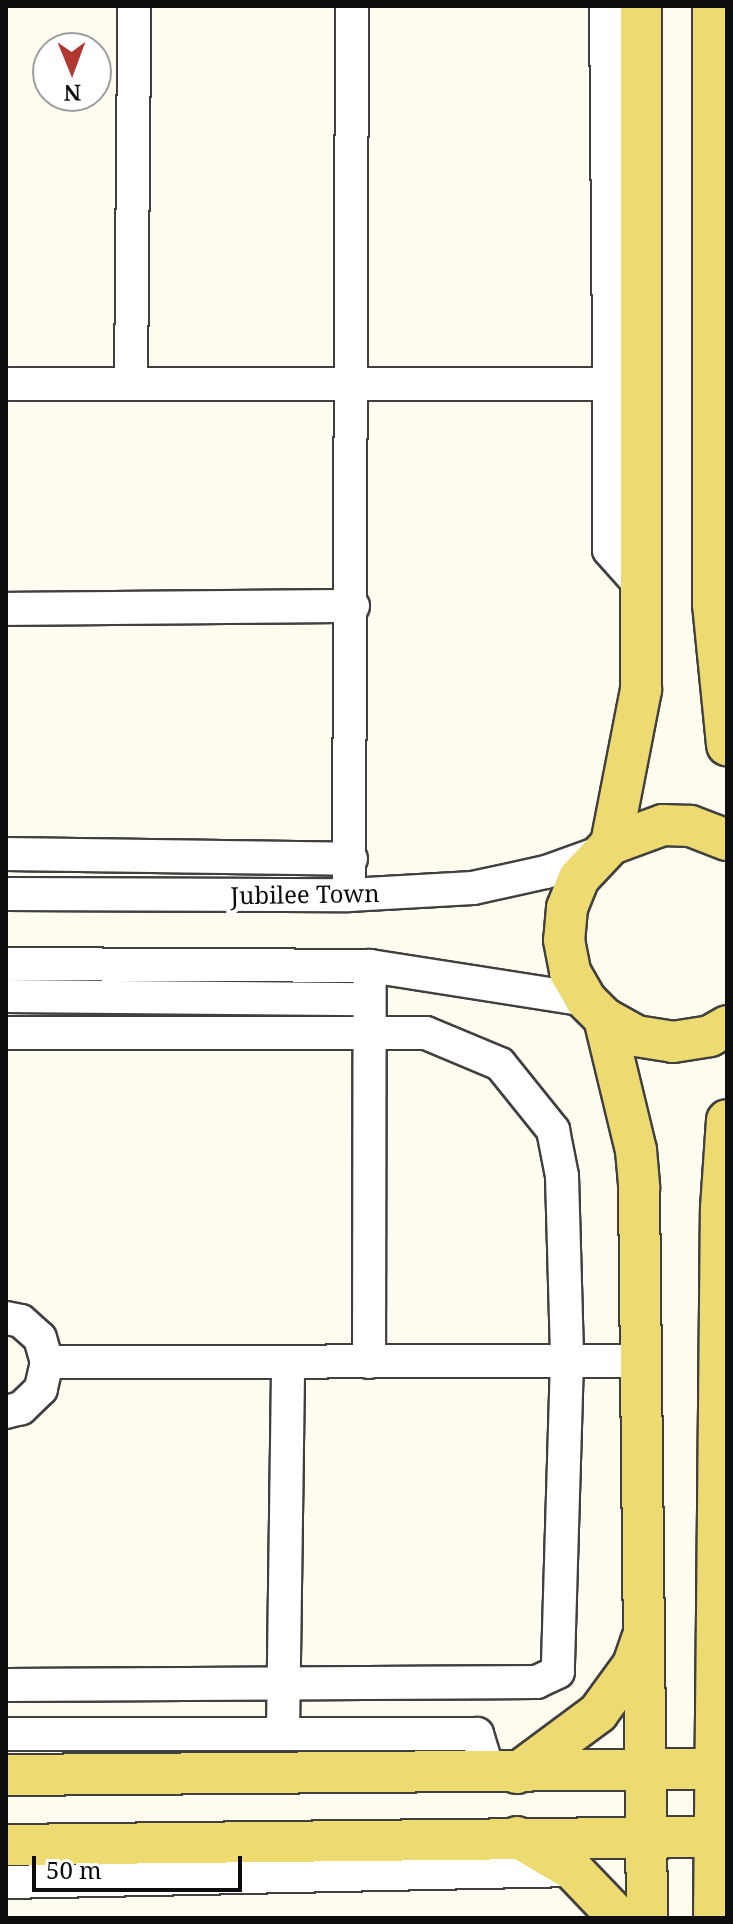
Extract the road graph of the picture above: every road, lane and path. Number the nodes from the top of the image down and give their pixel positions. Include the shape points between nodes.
1 (134, 6) edge
2 (352, 6) edge
3 (606, 6) edge
4 (641, 6) edge
5 (713, 6) edge
6 (6, 384) edge
7 (131, 384) junction
8 (609, 384) junction
9 (350, 387) junction
10 (642, 587) junction
11 (720, 604) edge
12 (353, 606) junction
13 (6, 609) edge
14 (727, 745) edge
15 (727, 840) edge
16 (605, 848) junction
17 (6, 854) edge
18 (351, 859) junction
19 (6, 894) edge
20 (349, 895) junction
21 (6, 964) edge
22 (370, 966) junction
23 (6, 996) edge
24 (595, 1009) junction
25 (368, 1015) junction
26 (727, 1026) edge
27 (6, 1033) edge
28 (727, 1120) edge
29 (6, 1318) edge
30 (723, 1325) edge
31 (567, 1360) junction
32 (643, 1361) junction
33 (47, 1362) junction
34 (369, 1362) junction
35 (288, 1366) junction
36 (6, 1412) edge
37 (644, 1632) junction
38 (282, 1683) junction
39 (6, 1685) edge
40 (283, 1731) junction
41 (6, 1734) edge
42 (712, 1769) junction
43 (648, 1772) junction
44 (503, 1773) junction
45 (6, 1775) edge
46 (645, 1834) junction
47 (517, 1837) junction
48 (713, 1837) junction
49 (6, 1845) edge
50 (573, 1870) junction
51 (6, 1882) edge
52 (619, 1918) edge
53 (647, 1918) edge
54 (714, 1918) edge

1 - 7 street
2 - 9 street
3 - 8 street
4 - 10 main road
5 - 11 main road
6 - 7 street
7 - 9 street
8 - 9 street
8 - 10 street via 609,550
9 - 12 street
10 - 16 main road via 640,704
11 - 14 main road
12 - 13 street
12 - 18 street
15 - 16 main road via 690,826 663,825
16 - 20 street, Jubilee Town via 513,881
16 - 24 main road via 571,898 564,940 570,972
17 - 18 street
18 - 20 street
19 - 20 street, Jubilee Town
21 - 22 street
22 - 24 street
22 - 25 street
23 - 25 street
24 - 26 main road via 636,1036 673,1042 710,1036
24 - 32 main road via 636,1150
25 - 27 street
25 - 31 street via 500,1064 553,1130 562,1176
25 - 34 street
28 - 30 main road
29 - 33 street via 21,1321 40,1338
30 - 42 main road
31 - 32 street
31 - 34 street
31 - 38 street via 558,1672 537,1682
32 - 37 main road
33 - 35 street
33 - 36 street via 41,1389 21,1408
34 - 35 street
35 - 38 street
37 - 43 main road
37 - 44 main road via 633,1665 598,1713
38 - 39 street
38 - 40 street
40 - 41 street
40 - 44 street via 477,1734
42 - 43 main road
42 - 48 main road
43 - 44 main road
43 - 46 main road
44 - 45 main road
46 - 47 main road
46 - 48 main road
46 - 53 main road
47 - 49 main road
47 - 50 main road
48 - 54 main road
50 - 51 street
50 - 52 main road

